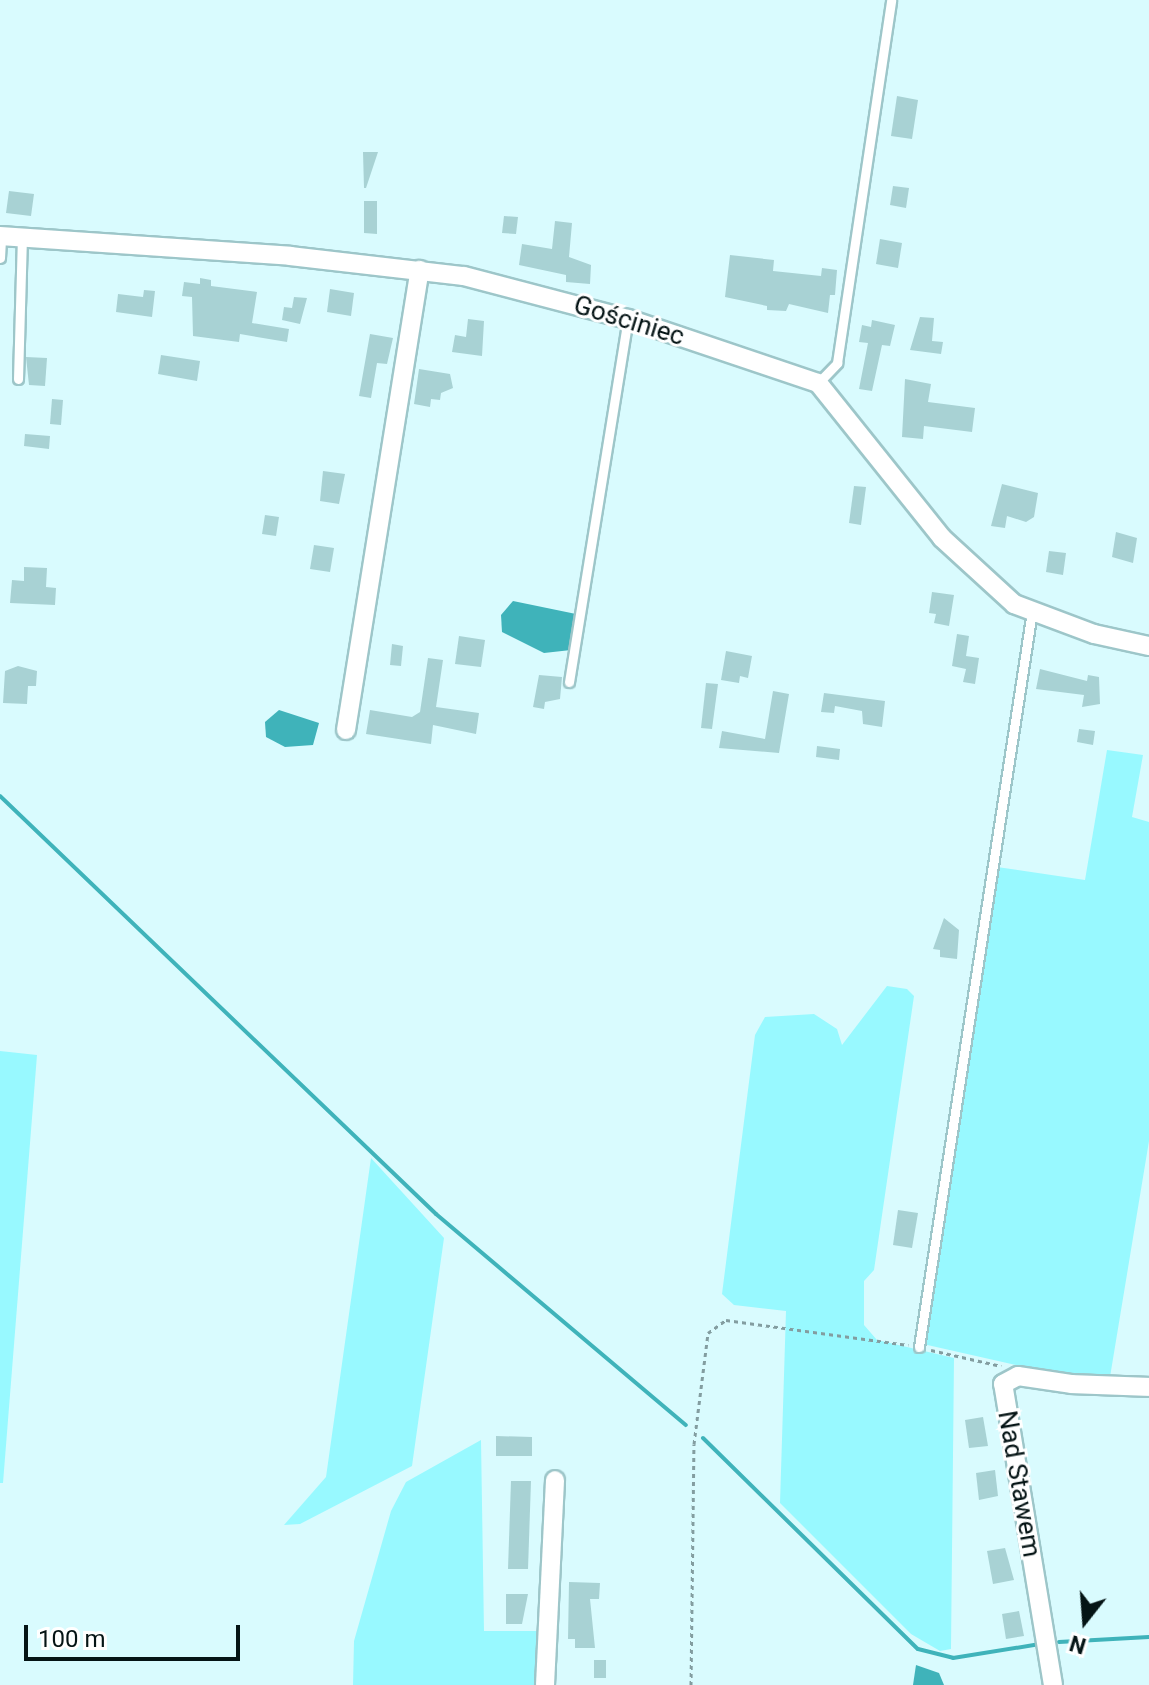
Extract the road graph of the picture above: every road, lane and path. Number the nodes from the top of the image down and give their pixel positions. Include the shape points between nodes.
1 (891, 0) edge
2 (1, 236) edge
3 (22, 237) junction
4 (0, 258) edge
5 (420, 270) junction
6 (628, 319) junction
7 (18, 379) dead end
8 (818, 383) junction
9 (1032, 611) junction
10 (1149, 646) edge
11 (569, 682) dead end
12 (346, 730) dead end
13 (817, 1329) dead end
14 (919, 1347) dead end
15 (1149, 1387) edge
16 (555, 1480) dead end
17 (545, 1685) edge
18 (691, 1685) edge
19 (1053, 1685) edge

1 - 8 lane via 837,363
2 - 3 street, Gościniec
2 - 4 lane
3 - 5 street, Gościniec
3 - 7 lane
5 - 6 street, Gościniec via 509,285
5 - 12 street
6 - 8 street, Gościniec
6 - 11 lane
8 - 9 street via 942,538 1014,604
9 - 10 street
9 - 14 lane
13 - 18 path via 726,1320 708,1333 694,1444
15 - 19 street, Nad Stawem via 1018,1376 1003,1384
16 - 17 street

